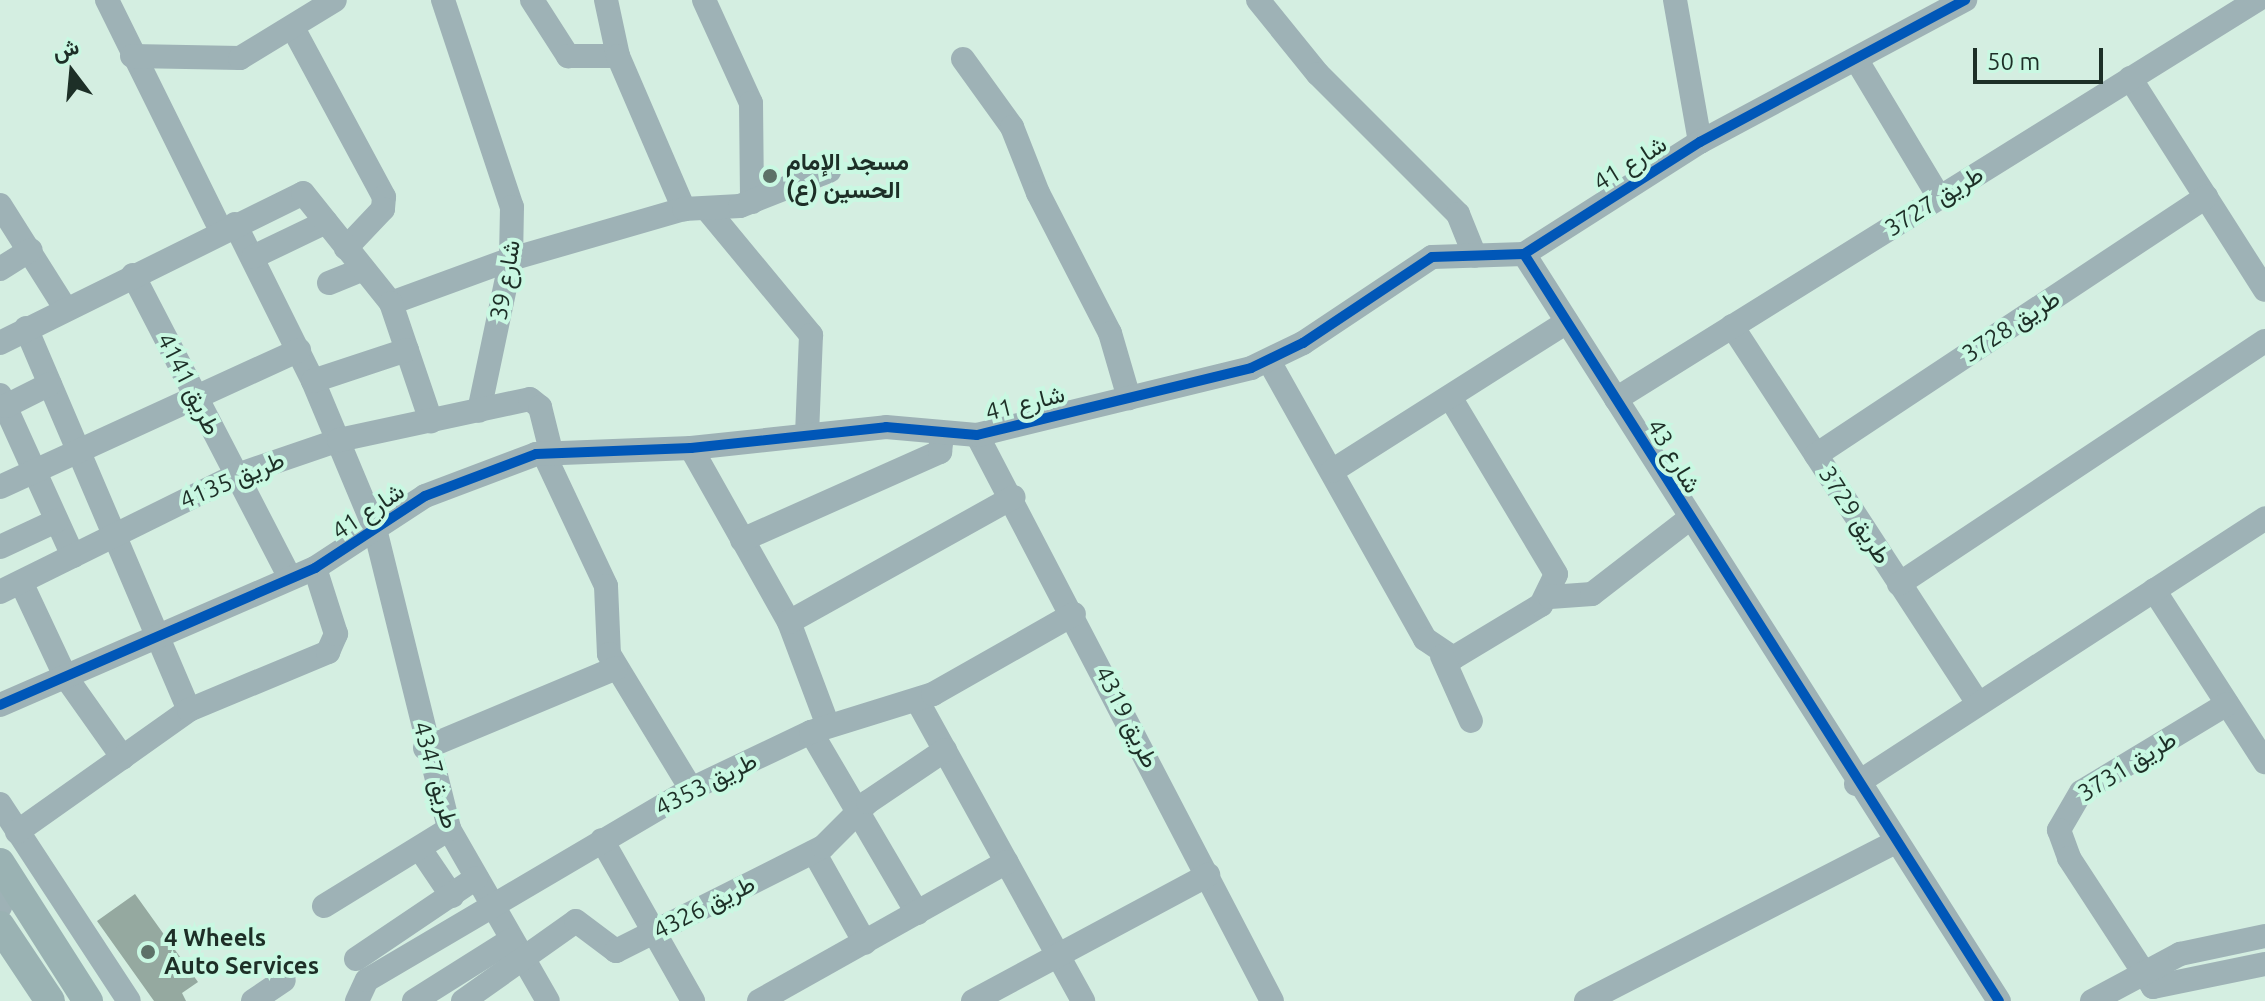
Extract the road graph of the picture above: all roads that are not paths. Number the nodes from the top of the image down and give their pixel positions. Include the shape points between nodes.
1 (107, 0) edge
2 (335, 0) edge
3 (443, 0) edge
4 (532, 0) edge
5 (606, 0) edge
6 (704, 0) edge
7 (1258, 0) edge
8 (1675, 0) edge
9 (1965, 0) edge
10 (2258, 9) edge
11 (293, 28) junction
12 (132, 56) junction
13 (618, 56) junction
14 (963, 59) dead end
15 (1856, 59) junction
16 (2130, 78) junction
17 (1700, 142) junction
18 (829, 171) dead end
19 (1939, 197) junction
20 (2206, 197) junction
21 (752, 202) junction
22 (0, 205) edge
23 (695, 208) junction
24 (326, 222) junction
25 (228, 227) junction
26 (346, 248) junction
27 (30, 250) junction
28 (1524, 254) junction
29 (1475, 256) junction
30 (253, 257) junction
31 (511, 259) junction
32 (0, 269) edge
33 (363, 269) junction
34 (133, 275) junction
35 (329, 283) dead end
36 (2265, 290) edge
37 (391, 303) junction
38 (65, 308) junction
39 (1567, 322) junction
40 (1732, 326) junction
41 (26, 328) junction
42 (2265, 341) edge
43 (0, 343) edge
44 (299, 350) junction
45 (407, 350) junction
46 (1269, 361) junction
47 (313, 381) junction
48 (50, 384) junction
49 (196, 397) junction
50 (1129, 398) junction
51 (1616, 399) junction
52 (1452, 400) junction
53 (4, 410) edge
54 (479, 411) junction
55 (431, 421) junction
56 (807, 435) junction
57 (977, 435) junction
58 (942, 436) junction
59 (339, 440) junction
60 (691, 448) junction
61 (80, 451) junction
62 (547, 451) junction
63 (1816, 455) junction
64 (36, 471) junction
65 (1332, 471) junction
66 (237, 475) junction
67 (0, 487) edge
68 (1014, 497) junction
69 (2265, 518) edge
70 (1689, 519) junction
71 (56, 521) junction
72 (375, 529) junction
73 (113, 534) junction
74 (742, 540) junction
75 (0, 547) edge
76 (73, 556) junction
77 (315, 568) junction
78 (290, 578) junction
79 (1899, 584) junction
80 (10, 587) edge
81 (2154, 590) junction
82 (1550, 597) junction
83 (1074, 614) junction
84 (789, 622) junction
85 (157, 636) junction
86 (1442, 656) junction
87 (616, 668) junction
88 (65, 676) junction
89 (917, 700) junction
90 (1978, 704) junction
91 (2227, 704) junction
92 (0, 705) edge
93 (189, 710) junction
94 (1471, 721) dead end
95 (819, 729) junction
96 (425, 748) junction
97 (945, 750) junction
98 (123, 758) junction
99 (2265, 762) edge
100 (1856, 784) junction
101 (691, 789) junction
102 (0, 804) edge
103 (861, 809) junction
104 (449, 829) junction
105 (17, 832) junction
106 (602, 840) junction
107 (1893, 843) junction
108 (420, 849) junction
109 (814, 852) junction
110 (1007, 862) junction
111 (1208, 875) junction
112 (476, 878) junction
113 (6, 889) edge
114 (452, 896) junction
115 (324, 906) dead end
116 (492, 907) junction
117 (917, 913) junction
118 (654, 932) junction
119 (3, 934) edge
120 (2265, 936) edge
121 (865, 943) junction
122 (517, 950) junction
123 (1057, 953) junction
124 (356, 959) dead end
125 (2265, 964) edge
126 (2140, 971) junction
127 (284, 980) dead end
128 (774, 997) edge
129 (50, 1001) edge
130 (88, 1001) edge
131 (129, 1001) edge
132 (253, 1001) edge
133 (357, 1001) edge
134 (414, 1001) edge
135 (463, 1001) edge
136 (548, 1001) edge
137 (693, 1001) edge
138 (973, 1001) edge
139 (1083, 1001) edge
140 (1272, 1001) edge
141 (1586, 1001) edge
142 (1999, 1001) edge
143 (2092, 1001) edge

1 - 12 street, طريق 4347
2 - 11 street
3 - 31 street, شارع 39 via 512,207
4 - 13 street via 568,56
5 - 13 street
6 - 21 street via 751,103
7 - 29 street via 1318,74 1458,214
8 - 17 street
9 - 15 street, شارع 41
10 - 16 street, طريق 3727
11 - 12 street via 240,58
11 - 26 street via 384,197 383,209
12 - 25 street, طريق 4347
13 - 23 street
14 - 50 street via 1012,127 1110,333
15 - 17 street, شارع 41
15 - 19 street
16 - 19 street, طريق 3727
16 - 20 street
17 - 28 street, شارع 41
18 - 21 street
19 - 40 street, طريق 3727
20 - 36 street
20 - 63 street, طريق 3728
21 - 23 street
22 - 27 street
23 - 31 street
23 - 56 street via 811,335
24 - 25 street via 303,193
24 - 26 street
24 - 30 street
25 - 30 street, طريق 4347
25 - 34 street
26 - 33 street
27 - 32 street
27 - 38 street
28 - 29 street, شارع 41
28 - 39 street, شارع 43
29 - 46 street, شارع 41 via 1419,264
30 - 44 street, طريق 4347
31 - 37 street
31 - 54 street, شارع 39
33 - 35 street
33 - 37 street
34 - 38 street
34 - 49 street, طريق 4141
37 - 45 street
38 - 41 street
39 - 51 street, شارع 43
39 - 52 street
40 - 51 street, طريق 3727
40 - 63 street, طريق 3729
41 - 43 street
41 - 48 street
42 - 79 street
44 - 47 street, طريق 4347
44 - 49 street
45 - 47 street
45 - 55 street
46 - 50 street, شارع 41
46 - 65 street
47 - 59 street, طريق 4347
48 - 53 street
48 - 61 street
49 - 61 street
49 - 66 street, طريق 4141
50 - 57 street, شارع 41
51 - 70 street, شارع 43
52 - 65 street
52 - 82 street via 1553,562
53 - 64 street
54 - 55 street, طريق 4135
54 - 62 street via 534,400
55 - 59 street, طريق 4135
56 - 58 street, شارع 41 via 886,427
56 - 60 street, شارع 41
57 - 58 street, شارع 41
57 - 68 street, طريق 4319
58 - 74 street via 940,452
59 - 66 street, طريق 4135
59 - 72 street, طريق 4347
60 - 62 street, شارع 41
60 - 74 street
61 - 64 street
61 - 73 street
62 - 72 street, شارع 41 via 442,487
62 - 87 street via 606,586 606,642
63 - 79 street, طريق 3729
64 - 67 street
64 - 71 street
65 - 86 street
66 - 73 street, طريق 4135
66 - 78 street, طريق 4141
68 - 83 street, طريق 4319
68 - 84 street
69 - 81 street
70 - 82 street via 1592,594
70 - 100 street, شارع 43
71 - 75 street
71 - 76 street
72 - 77 street, شارع 41
72 - 96 street, طريق 4347
73 - 76 street, طريق 4135
73 - 85 street
74 - 84 street
76 - 80 street, طريق 4135
77 - 78 street, شارع 41
77 - 93 street, شارع 41 via 336,634 332,648
78 - 85 street, شارع 41
79 - 90 street, طريق 3729
80 - 88 street
81 - 90 street
81 - 91 street
82 - 86 street via 1465,657
83 - 89 street, طريق 4353
83 - 111 street, طريق 4319
84 - 95 street
85 - 88 street, شارع 41
85 - 93 street
86 - 94 street
87 - 96 street
87 - 101 street
88 - 92 street, شارع 41
88 - 98 street
89 - 95 street, طريق 4353
89 - 97 street
90 - 100 street
91 - 99 street
91 - 126 street, طريق 3731 via 2081,792 2062,815 2062,845
93 - 98 street, شارع 41
95 - 101 street, طريق 4353
95 - 103 street
96 - 104 street, طريق 4347
97 - 103 street, طريق 4326
97 - 110 street
98 - 105 street, شارع 41
100 - 107 street, شارع 43
101 - 106 street, طريق 4353
102 - 105 street
103 - 109 street, طريق 4326
103 - 117 street
104 - 108 street
104 - 112 street, طريق 4347
105 - 131 street
106 - 116 street, طريق 4353
106 - 118 street
107 - 141 street
107 - 142 street, شارع 43
108 - 114 street
108 - 115 street
109 - 118 street, طريق 4326
109 - 121 street
110 - 117 street
110 - 123 street
111 - 123 street
111 - 140 street, طريق 4319
112 - 114 street
112 - 116 street, طريق 4347
113 - 130 main road
114 - 124 street
116 - 122 street, طريق 4347
116 - 133 street, طريق 4353 via 367,980
117 - 121 street
118 - 122 street, طريق 4326 via 612,952 576,921
118 - 137 street
119 - 129 main road
120 - 126 street via 2220,942
121 - 128 street
122 - 134 street
122 - 135 street, طريق 4326
122 - 136 street, طريق 4347
123 - 138 street
123 - 139 street
125 - 126 street via 2166,989 2153,987
126 - 143 street
127 - 132 street

